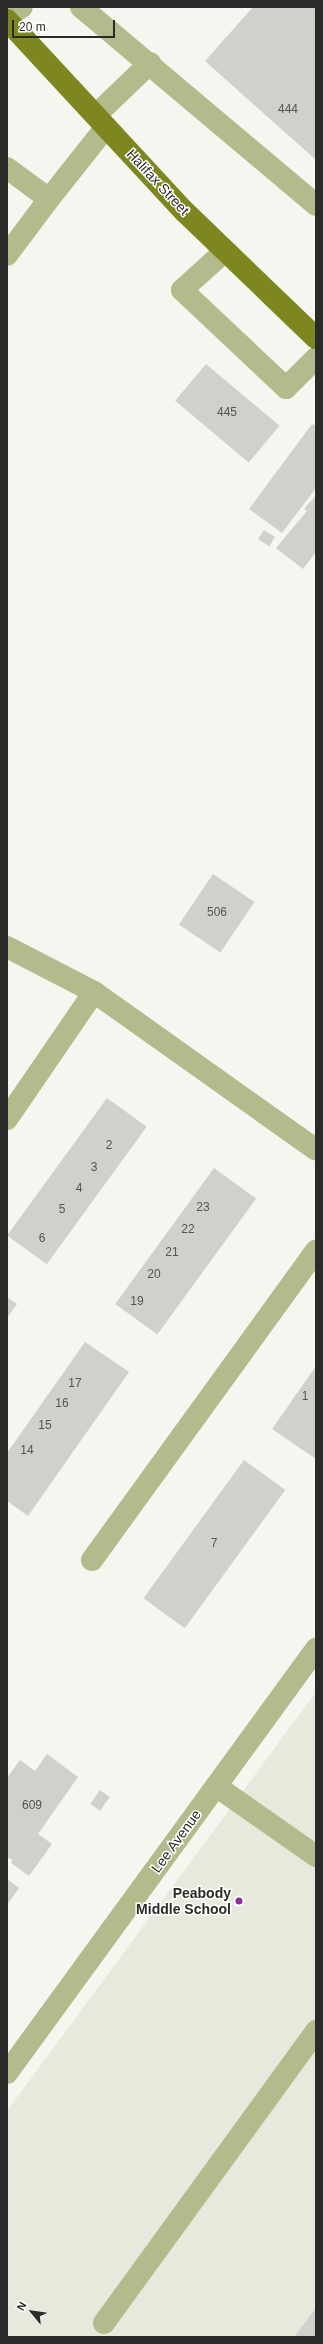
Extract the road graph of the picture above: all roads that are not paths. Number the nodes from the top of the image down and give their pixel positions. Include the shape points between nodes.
1 (22, 7) edge
2 (81, 7) edge
3 (7, 16) edge
4 (7, 20) edge
5 (150, 63) junction
6 (101, 121) junction
7 (7, 168) edge
8 (49, 199) junction
9 (316, 205) edge
10 (224, 252) junction
11 (7, 255) edge
12 (316, 338) edge
13 (316, 358) edge
14 (7, 947) edge
15 (94, 992) junction
16 (7, 1119) edge
17 (316, 1150) edge
18 (316, 1250) edge
19 (92, 1560) dead end
20 (316, 1649) edge
21 (216, 1786) junction
22 (316, 1856) edge
23 (316, 2031) edge
24 (7, 2073) edge
25 (104, 2323) dead end

1 - 3 street
2 - 5 street
4 - 6 main road, Halifax Street
5 - 6 street
5 - 9 street
6 - 8 street
6 - 10 main road, Halifax Street
7 - 8 street
8 - 11 street
10 - 12 main road, Halifax Street
10 - 13 street via 182,290 286,388
14 - 15 street
15 - 16 street
15 - 17 street
18 - 19 street
20 - 21 street, Lee Avenue
21 - 22 street
21 - 24 street, Lee Avenue
23 - 25 street

